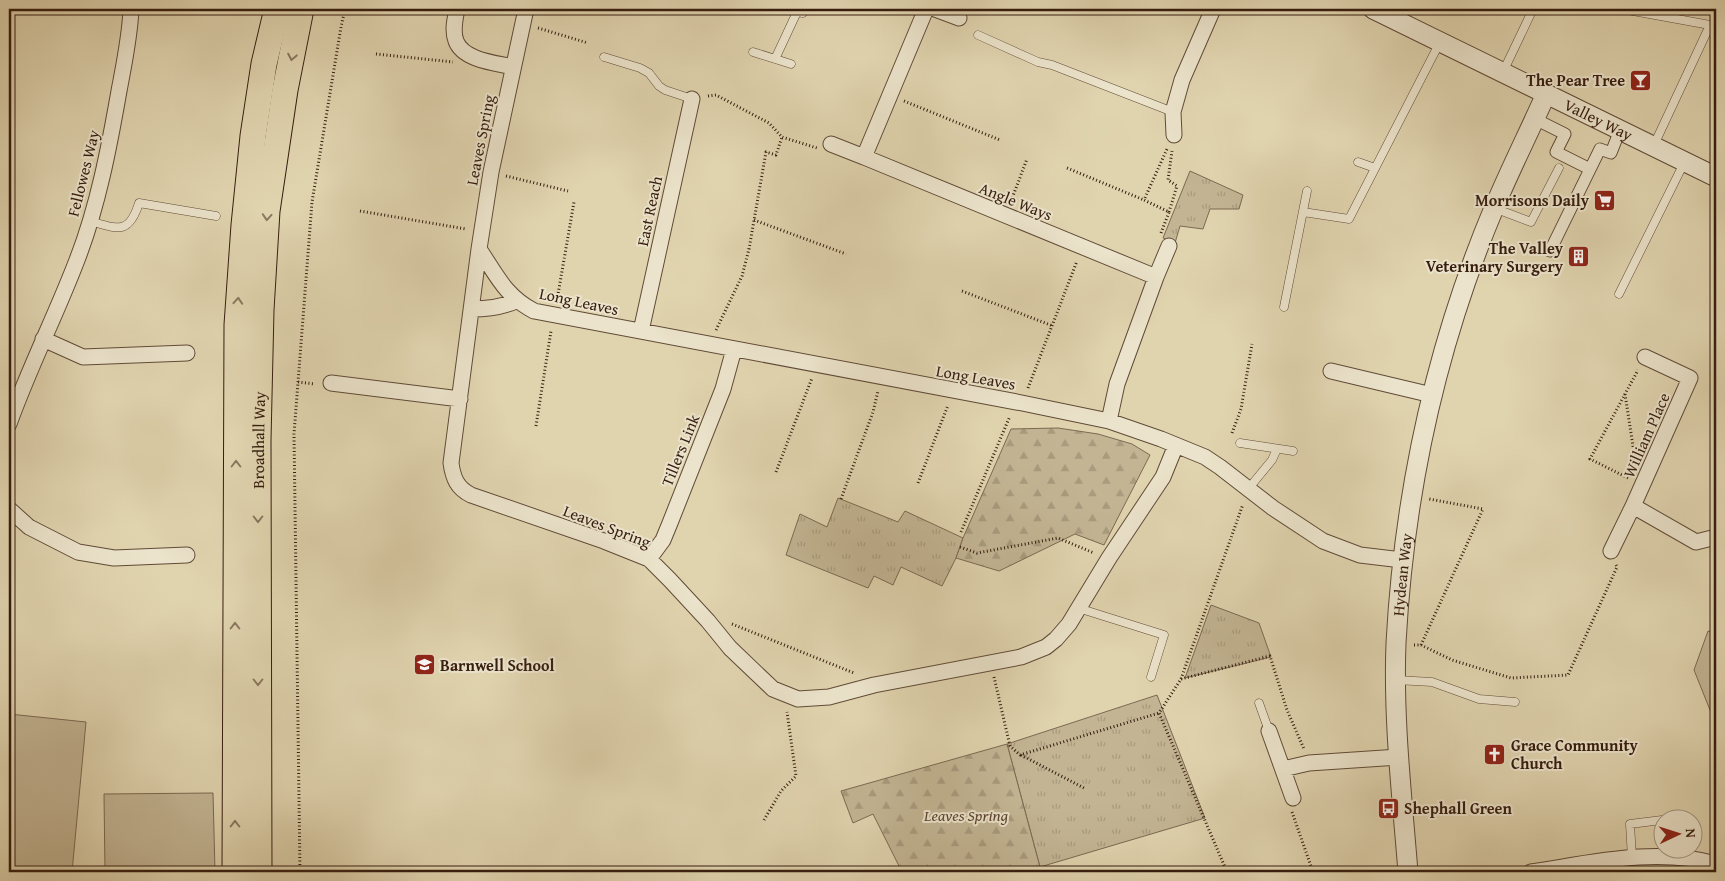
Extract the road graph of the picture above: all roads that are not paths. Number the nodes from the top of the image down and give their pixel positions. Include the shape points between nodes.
1 (130, 9) edge
2 (277, 9) edge
3 (301, 9) edge
4 (457, 9) edge
5 (805, 9) edge
6 (926, 9) edge
7 (935, 9) edge
8 (1213, 9) edge
9 (1373, 9) edge
10 (1533, 9) edge
11 (1622, 9) edge
12 (524, 16) edge
13 (959, 18) dead end
14 (978, 34) dead end
15 (1440, 42) junction
16 (753, 52) dead end
17 (604, 57) dead end
18 (775, 59) junction
19 (791, 64) dead end
20 (513, 67) junction
21 (1503, 72) junction
22 (1546, 94) junction
23 (692, 99) joint
24 (1173, 112) junction
25 (1535, 119) junction
26 (1620, 130) junction
27 (1174, 135) road end
28 (831, 144) road end
29 (1654, 146) junction
30 (864, 157) junction
31 (1685, 161) junction
32 (1358, 162) dead end
33 (1375, 168) junction
34 (1558, 168) dead end
35 (1590, 169) junction
36 (1716, 177) edge
37 (1307, 192) dead end
38 (1494, 208) junction
39 (1303, 212) junction
40 (216, 216) dead end
41 (90, 221) junction
42 (1164, 242) road end
43 (479, 249) junction
44 (1550, 251) dead end
45 (1156, 277) junction
46 (1619, 294) dead end
47 (516, 300) junction
48 (1284, 307) dead end
49 (472, 309) junction
50 (641, 331) junction
51 (43, 339) junction
52 (734, 350) junction
53 (188, 353) dead end
54 (1645, 357) road end
55 (1331, 371) dead end
56 (330, 383) dead end
57 (14, 395) edge
58 (1432, 395) junction
59 (460, 399) junction
60 (1109, 421) junction
61 (9, 424) edge
62 (1240, 442) dead end
63 (1176, 445) junction
64 (1277, 449) junction
65 (1293, 451) dead end
66 (1249, 488) junction
67 (1633, 506) junction
68 (9, 509) edge
69 (1716, 537) edge
70 (1611, 551) road end
71 (187, 555) dead end
72 (649, 559) junction
73 (1402, 560) junction
74 (1078, 608) junction
75 (1151, 677) dead end
76 (1396, 680) junction
77 (1515, 702) dead end
78 (1259, 703) dead end
79 (1269, 731) joint
80 (1398, 758) junction
81 (1283, 769) junction
82 (1294, 798) road end
83 (1652, 821) edge
84 (1632, 858) junction
85 (1716, 864) edge
86 (235, 872) edge
87 (259, 872) edge
88 (1408, 872) edge
89 (1531, 872) edge

1 - 41 street, Fellowes Way via 112,127
86 -> 2 highway, Broadhall Way via 236,325 253,136 264,64
3 -> 87 highway, Broadhall Way via 285,90 268,211 261,310 258,440
4 - 20 street via 456,42 469,55
5 - 18 lane via 803,13 797,12
6 - 30 street
7 - 13 street
8 - 24 street via 1182,80
9 - 15 street, Valley Way
10 - 21 lane
11 - 29 lane via 1710,25
12 - 20 street, Leaves Spring
14 - 24 lane via 1038,62 1052,64
15 - 21 street, Valley Way
15 - 33 lane
16 - 18 lane
17 - 23 lane via 640,68 665,90
18 - 19 lane
20 - 43 street, Leaves Spring
21 - 22 street, Valley Way
22 - 25 street, Hydean Way
22 - 26 street, Valley Way
23 - 50 street, East Reach
24 - 27 street
25 - 35 street via 1565,134 1556,152
25 - 38 street, Hydean Way
26 - 29 street, Valley Way
26 - 35 street via 1611,153 1600,149
28 - 30 street, Angle Ways
29 - 31 street, Valley Way
30 - 45 street, Angle Ways
31 - 36 street, Valley Way
31 - 46 lane
32 - 33 lane
33 - 39 lane via 1349,219
34 - 38 lane via 1531,222
35 - 44 street
37 - 39 lane
38 - 58 street, Hydean Way via 1463,290
39 - 48 lane
40 - 41 lane via 139,203 130,224 122,227 113,228
41 - 51 street, Fellowes Way
42 - 45 street
43 - 47 street, Long Leaves via 500,283
43 - 49 street, Leaves Spring
45 - 60 street via 1118,384
47 - 49 street, Long Leaves via 506,305
47 - 50 street, Long Leaves via 534,311
49 - 59 street, Leaves Spring
50 - 52 street, Long Leaves
51 - 53 street via 83,357
51 - 57 street, Fellowes Way
52 - 60 street, Long Leaves
52 - 72 street, Tillers Link via 723,389 670,523 663,540
54 - 67 street, William Place via 1690,378 1636,482
55 - 58 street
56 - 59 street
57 - 61 street, Fellowes Way
58 - 73 street, Hydean Way via 1411,496
59 - 72 street, Leaves Spring via 451,463 454,479 463,491
60 - 63 street, Long Leaves
62 - 64 lane
63 - 66 street, Long Leaves via 1205,457
63 - 74 street, Leaves Spring via 1162,477
64 - 65 lane
64 - 66 lane
66 - 73 street, Long Leaves via 1323,541 1360,555
67 - 69 street via 1696,542
67 - 70 street, William Place
68 - 71 street via 29,527 78,552 114,558
72 - 74 street, Leaves Spring via 772,689 798,699 829,697 874,685 1021,657 1046,647 1056,639
73 - 76 street, Hydean Way
74 - 75 lane via 1164,635
76 - 77 lane via 1432,682 1479,699
76 - 80 street, Hydean Way
78 - 79 lane
79 - 81 street
80 - 81 street via 1309,763
80 - 88 street, Hydean Way
81 - 82 street
83 - 84 lane via 1630,824
84 - 85 street via 1672,858
84 - 89 street

